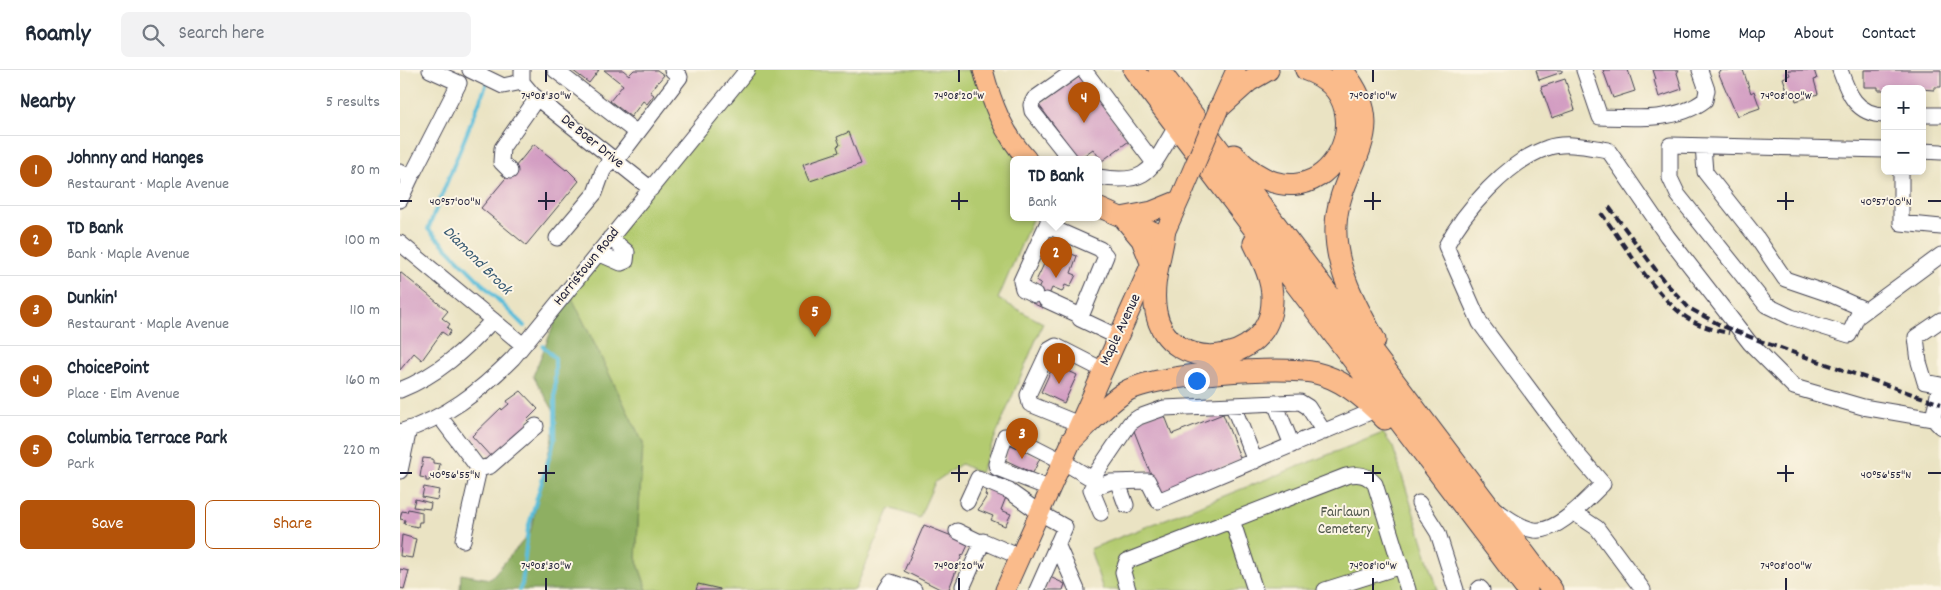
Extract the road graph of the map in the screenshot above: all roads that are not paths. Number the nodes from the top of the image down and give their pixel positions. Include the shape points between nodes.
1 (430, 70) edge
2 (555, 70) edge
3 (672, 70) edge
4 (728, 70) edge
5 (982, 70) edge
6 (1076, 70) edge
7 (1084, 70) edge
8 (1134, 70) edge
9 (1159, 70) edge
10 (1236, 70) edge
11 (1268, 70) edge
12 (1306, 70) edge
13 (1342, 70) edge
14 (1584, 70) edge
15 (1840, 70) edge
16 (474, 72) edge
17 (743, 75) edge
18 (1701, 75) edge
19 (522, 76) edge
20 (1174, 91) junction
21 (537, 98) junction
22 (1219, 108) junction
23 (1881, 115) edge
24 (1926, 115) edge
25 (1941, 115) edge
26 (1178, 130) junction
27 (637, 133) junction
28 (1703, 146) junction
29 (1881, 150) edge
30 (1926, 151) edge
31 (1941, 152) edge
32 (1025, 156) edge
33 (1068, 156) edge
34 (614, 159) junction
35 (1154, 162) junction
36 (510, 171) dead end
37 (406, 175) edge
38 (1901, 175) edge
39 (1102, 177) edge
40 (650, 189) junction
41 (1182, 195) junction
42 (400, 200) edge
43 (1102, 209) edge
44 (1121, 217) junction
45 (1048, 221) edge
46 (1049, 221) edge
47 (1941, 227) edge
48 (1164, 236) junction
49 (557, 238) dead end
50 (610, 238) junction
51 (400, 243) edge
52 (598, 253) junction
53 (1941, 255) edge
54 (1151, 264) junction
55 (1866, 310) junction
56 (1081, 316) junction
57 (493, 320) junction
58 (1941, 320) edge
59 (1118, 337) junction
60 (523, 345) junction
61 (1103, 370) junction
62 (1941, 385) edge
63 (400, 390) edge
64 (1275, 403) junction
65 (1233, 406) junction
66 (1375, 410) junction
67 (440, 417) junction
68 (1937, 423) edge
69 (536, 426) dead end
70 (405, 431) edge
71 (1076, 432) junction
72 (1324, 432) junction
73 (1292, 445) junction
74 (1447, 451) junction
75 (1062, 461) junction
76 (1255, 461) junction
77 (479, 469) junction
78 (400, 471) edge
79 (1097, 482) junction
80 (1118, 483) junction
81 (1049, 488) junction
82 (967, 502) dead end
83 (1418, 503) dead end
84 (1486, 503) junction
85 (1126, 505) dead end
86 (1573, 512) junction
87 (1040, 513) junction
88 (1101, 513) dead end
89 (1232, 520) junction
90 (957, 530) dead end
91 (464, 540) dead end
92 (982, 543) junction
93 (1492, 543) junction
94 (1058, 544) junction
95 (1020, 557) junction
96 (1401, 566) junction
97 (963, 586) dead end
98 (886, 590) edge
99 (914, 590) edge
100 (1005, 590) edge
101 (1037, 590) edge
102 (1077, 590) edge
103 (1128, 590) edge
104 (1255, 590) edge
105 (1325, 590) edge
106 (1408, 590) edge
107 (1456, 590) edge
108 (1528, 590) edge
109 (1552, 590) edge
110 (1643, 590) edge

1 - 37 street via 459,82
2 - 27 street
3 - 27 street via 680,77
4 - 17 street
5 - 32 main road via 1005,131
6 - 33 street via 1034,99 1031,105 1032,111
7 - 35 street
8 - 26 highway
9 - 20 highway
10 - 22 main road, Maple Avenue
11 - 22 highway via 1249,80
12 - 20 highway via 1324,79 1340,99 1345,112 1346,131 1342,150 1324,173 1311,181 1296,184 1281,184 1253,172
13 - 74 highway via 1357,91 1365,125 1359,158 1337,213 1339,258 1351,292 1375,338
14 - 18 street via 1600,118 1661,117 1697,106 1705,100 1707,90
15 - 23 street via 1854,102 1872,114
16 - 19 street via 503,86
17 - 40 street, Harristown Road
19 - 21 street, De Boer Drive
20 - 74 highway
21 - 34 street, De Boer Drive
21 - 36 street via 502,148 501,162
22 - 41 main road, Maple Avenue, bridge
24 - 25 street
26 - 35 street
26 - 48 highway via 1245,228 1268,275 1272,302 1270,316 1255,340 1232,354 1217,357 1190,353 1167,336 1159,324 1154,298
26 - 93 highway
27 - 34 street
28 - 29 street
28 - 55 street via 1705,172 1758,238 1785,279
28 - 55 street via 1670,145 1670,178 1678,195 1766,305 1791,317 1849,335 1857,317
30 - 31 street
34 - 40 street, De Boer Drive
34 - 49 street via 603,171 595,193
35 - 39 street via 1138,178
37 - 42 street
38 - 47 street via 1901,223
40 - 50 street, Harristown Road
41 - 44 main road via 1152,211
41 - 48 main road, Maple Avenue
43 - 44 main road
44 - 48 main road
44 - 54 main road via 1142,240
45 - 56 street via 1021,281 1023,289
46 - 56 street via 1048,226 1100,250 1106,256
48 - 54 main road, Maple Avenue
50 - 52 street, Harristown Road
50 - 52 street via 627,252 626,261 615,262
51 - 57 street
52 - 60 street, Harristown Road
53 - 55 street
54 - 59 main road, Maple Avenue
56 - 59 street via 1080,319
57 - 60 street
57 - 63 street via 467,348 438,370 419,383
58 - 62 street via 1916,336 1918,362 1925,382
59 - 61 main road, Maple Avenue
60 - 67 street, Harristown Road via 481,389
61 - 71 main road, Maple Avenue
61 - 71 street via 1056,346 1049,350 1028,395 1030,404
62 - 68 street
64 - 65 street
64 - 72 street via 1300,402 1308,407
64 - 73 street
65 - 76 street
65 - 79 street via 1164,408 1139,417 1130,423
66 - 71 highway via 1334,379 1299,370 1174,378 1140,385 1125,392
66 - 72 street
66 - 93 highway
67 - 70 street, Harristown Road
67 - 77 street
68 - 86 street via 1863,407 1794,387 1750,343 1667,236 1608,150 1576,145 1547,148 1519,163 1490,188 1454,230 1446,246 1480,323 1603,484
69 - 77 street via 490,466
70 - 78 street
71 - 75 main road, Maple Avenue
72 - 73 street
73 - 76 street
74 - 84 highway
75 - 79 street
75 - 81 main road, Maple Avenue
75 - 81 street via 1013,436 1005,436 997,468
76 - 80 street via 1158,501 1148,481
77 - 91 street
79 - 80 street
79 - 88 street via 1091,489
80 - 85 street
81 - 87 main road, Maple Avenue
82 - 87 street via 978,478 1009,490
83 - 107 street via 1438,533
84 - 86 street via 1514,522 1533,530 1548,529
84 - 109 highway
86 - 110 street via 1598,528
87 - 94 street via 1065,527
87 - 95 main road, Maple Avenue
89 - 96 street via 1346,476 1366,475 1374,484
89 - 103 street via 1127,561 1123,572
89 - 104 street
90 - 92 street
92 - 95 street
92 - 97 street
93 - 108 highway
94 - 101 street
94 - 102 street
95 - 100 main road, Maple Avenue
96 - 105 street
96 - 106 street
98 - 99 street via 888,584 895,582

